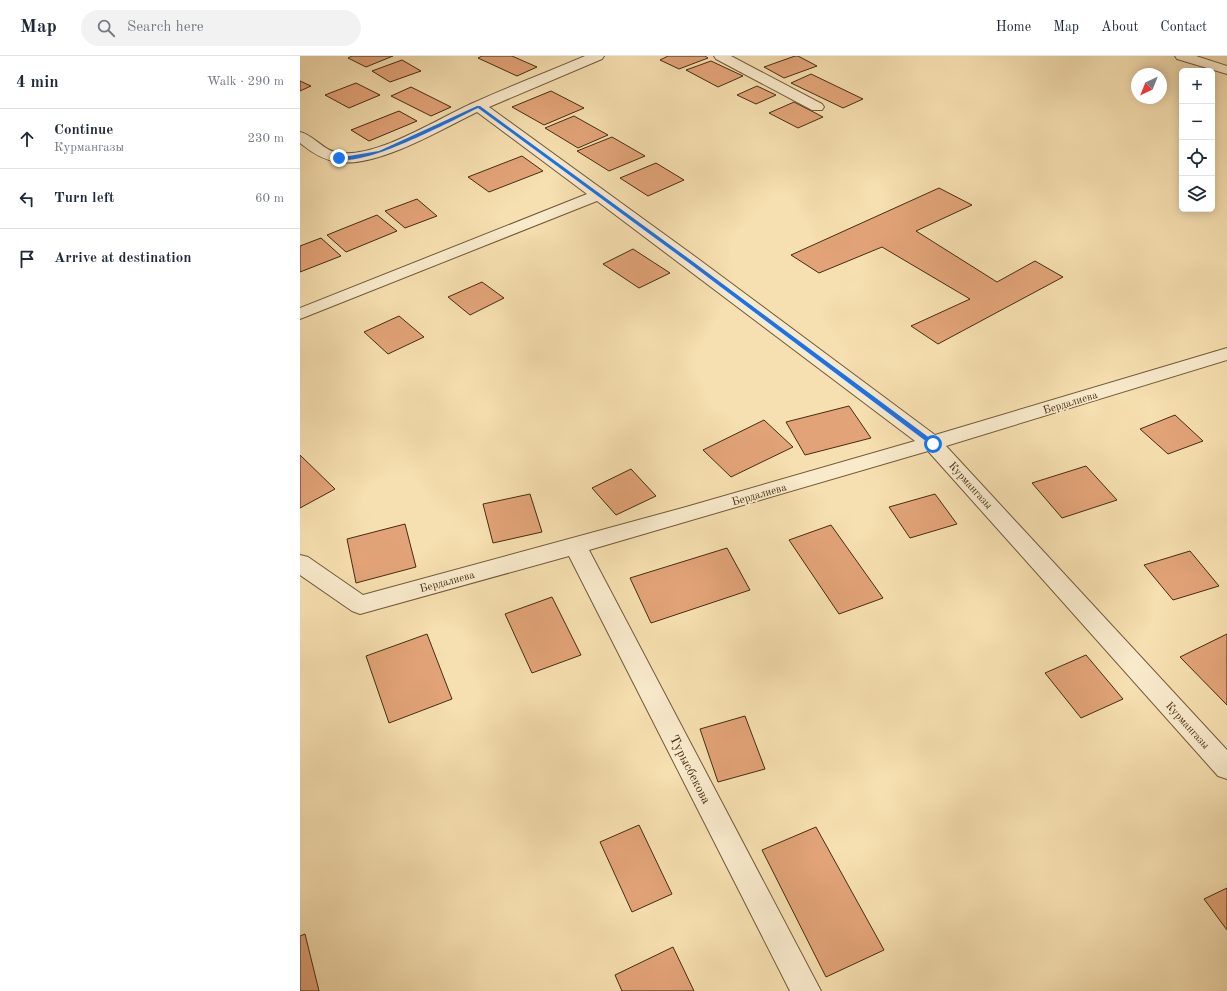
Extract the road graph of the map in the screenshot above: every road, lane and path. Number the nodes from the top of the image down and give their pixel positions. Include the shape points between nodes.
1 (597, 56) edge
2 (721, 56) edge
3 (1182, 56) edge
4 (1227, 70) edge
5 (478, 106) junction
6 (816, 108) dead end
7 (300, 136) edge
8 (598, 195) junction
9 (300, 314) edge
10 (1227, 354) edge
11 (933, 444) junction
12 (576, 547) junction
13 (300, 562) edge
14 (1227, 768) edge
15 (806, 991) edge

1 - 5 street
2 - 6 street
3 - 4 street
5 - 7 street via 381,152 362,156 339,158 323,154
5 - 8 street, Курмангазы
8 - 9 street
8 - 11 street, Курмангазы
10 - 11 street, Бердалиева
11 - 12 street, Бердалиева
11 - 14 street, Курмангазы
12 - 13 street, Бердалиева via 360,605
12 - 15 street, Турысбекова

